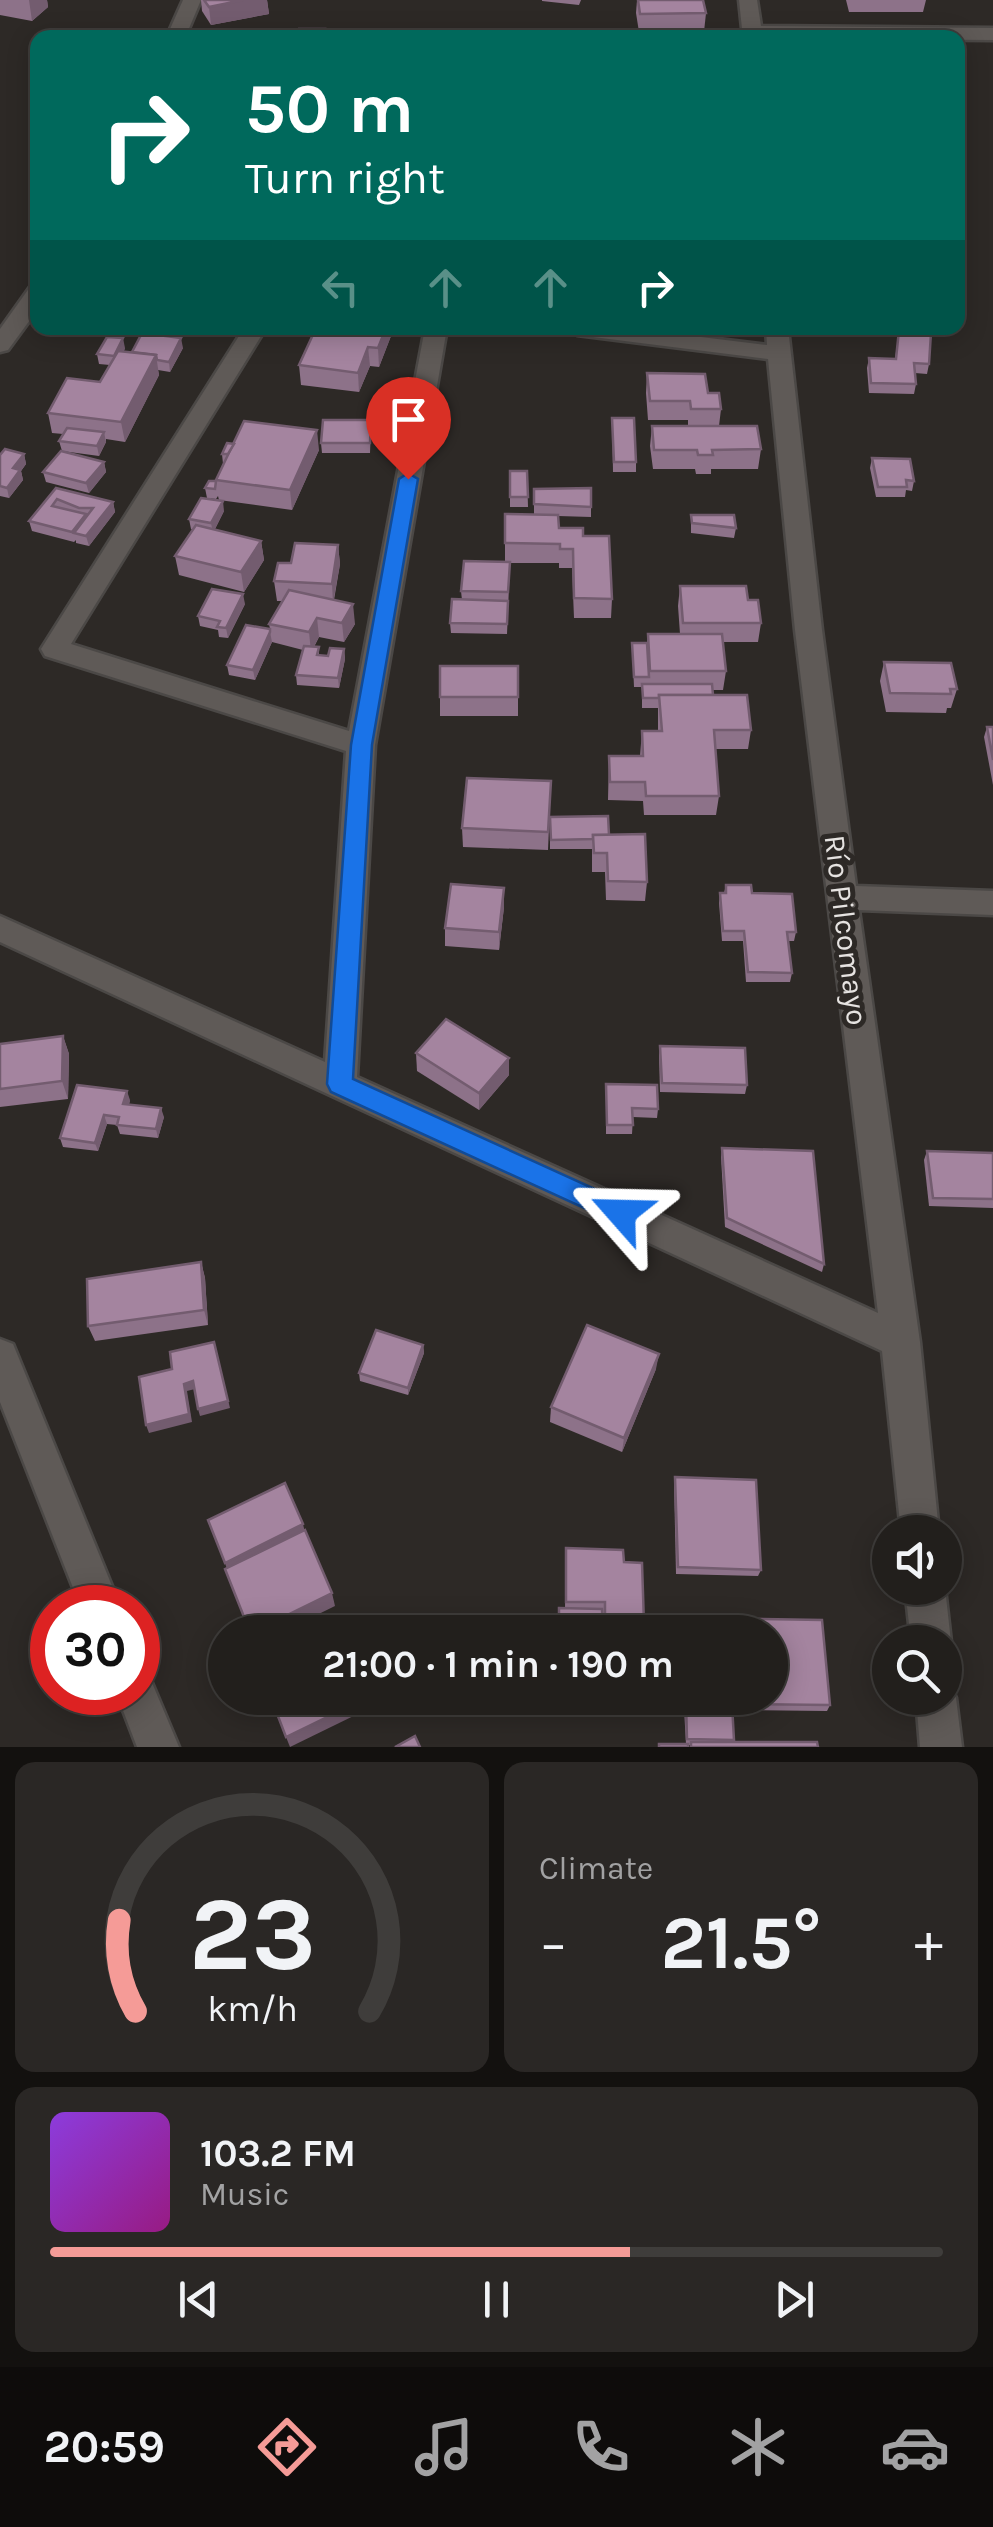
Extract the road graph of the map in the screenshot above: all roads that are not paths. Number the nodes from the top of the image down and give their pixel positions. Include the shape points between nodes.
1 (192, 0) edge
2 (748, 0) edge
3 (179, 30) edge
4 (751, 30) edge
5 (965, 34) edge
6 (993, 34) edge
7 (30, 303) edge
8 (251, 335) edge
9 (435, 335) edge
10 (694, 335) edge
11 (778, 340) edge
12 (0, 344) edge
13 (361, 745) junction
14 (840, 897) junction
15 (993, 903) edge
16 (0, 928) edge
17 (340, 1084) junction
18 (902, 1342) junction
19 (0, 1356) edge
20 (918, 1515) edge
21 (93, 1585) edge
22 (145, 1715) edge
23 (938, 1715) edge
24 (158, 1747) edge
25 (941, 1747) edge

1 - 3 street
2 - 4 street
5 - 6 street
7 - 12 street
8 - 13 street via 55,649
9 - 13 street
10 - 11 street
11 - 14 street, Río Pilcomayo
13 - 17 street
14 - 15 street
14 - 18 street, Río Pilcomayo
16 - 17 street
17 - 18 street
18 - 20 street, Río Pilcomayo
19 - 21 street
22 - 24 street
23 - 25 street

